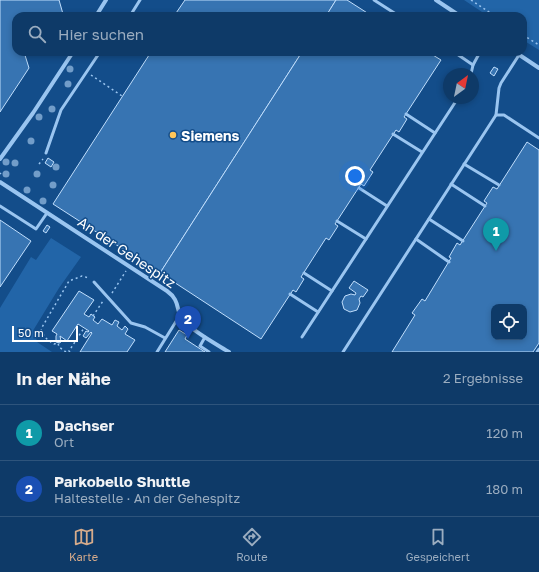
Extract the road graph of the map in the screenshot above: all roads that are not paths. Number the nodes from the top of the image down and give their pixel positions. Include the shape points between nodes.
1 (106, 0) edge
2 (140, 0) edge
3 (374, 0) edge
4 (436, 0) edge
5 (98, 12) edge
6 (132, 12) edge
7 (393, 12) edge
8 (454, 12) edge
9 (70, 56) edge
10 (97, 56) edge
11 (460, 56) edge
12 (478, 56) edge
13 (518, 56) edge
14 (521, 56) edge
15 (473, 65) junction
16 (472, 68) edge
17 (539, 68) edge
18 (454, 104) edge
19 (406, 114) dead end
20 (496, 115) junction
21 (435, 133) junction
22 (394, 134) dead end
23 (539, 138) edge
24 (422, 152) junction
25 (46, 153) dead end
26 (0, 159) edge
27 (464, 164) junction
28 (0, 182) edge
29 (451, 184) junction
30 (499, 185) dead end
31 (359, 188) dead end
32 (0, 206) edge
33 (387, 206) junction
34 (485, 206) dead end
35 (47, 213) junction
36 (429, 219) junction
37 (337, 221) dead end
38 (366, 239) junction
39 (416, 239) junction
40 (463, 241) dead end
41 (449, 262) dead end
42 (304, 273) dead end
43 (94, 282) road end
44 (332, 291) junction
45 (290, 294) dead end
46 (318, 312) junction
47 (180, 315) junction
48 (205, 337) junction
49 (302, 337) dead end
50 (165, 338) junction
51 (539, 349) edge
52 (157, 352) edge
53 (209, 352) edge
54 (229, 352) edge
55 (344, 352) edge
56 (537, 352) edge

1 - 5 street
2 - 6 lane
3 - 7 lane
4 - 8 street
9 - 26 street
10 - 25 lane via 61,110
11 - 15 lane
12 - 15 lane
13 - 20 lane via 499,88
14 - 17 street
15 - 16 lane
18 - 21 lane
19 - 21 lane
20 - 23 lane via 504,115
20 - 27 lane
21 - 24 lane
22 - 24 lane
24 - 33 lane
27 - 29 lane
27 - 30 lane
28 - 35 street, An der Gehespitz
29 - 34 lane
29 - 36 lane
31 - 33 lane
32 - 35 lane via 36,230
33 - 38 lane
35 - 47 street, An der Gehespitz via 172,295
36 - 39 lane
36 - 40 lane
37 - 38 lane
38 - 44 lane
39 - 41 lane
39 - 55 lane
42 - 44 lane
43 - 50 lane via 131,322
44 - 46 lane
45 - 46 lane
46 - 49 lane
47 - 48 street, An der Gehespitz
47 - 50 lane
48 - 53 lane via 199,347
48 - 54 street, An der Gehespitz
50 - 52 lane
51 - 56 lane

